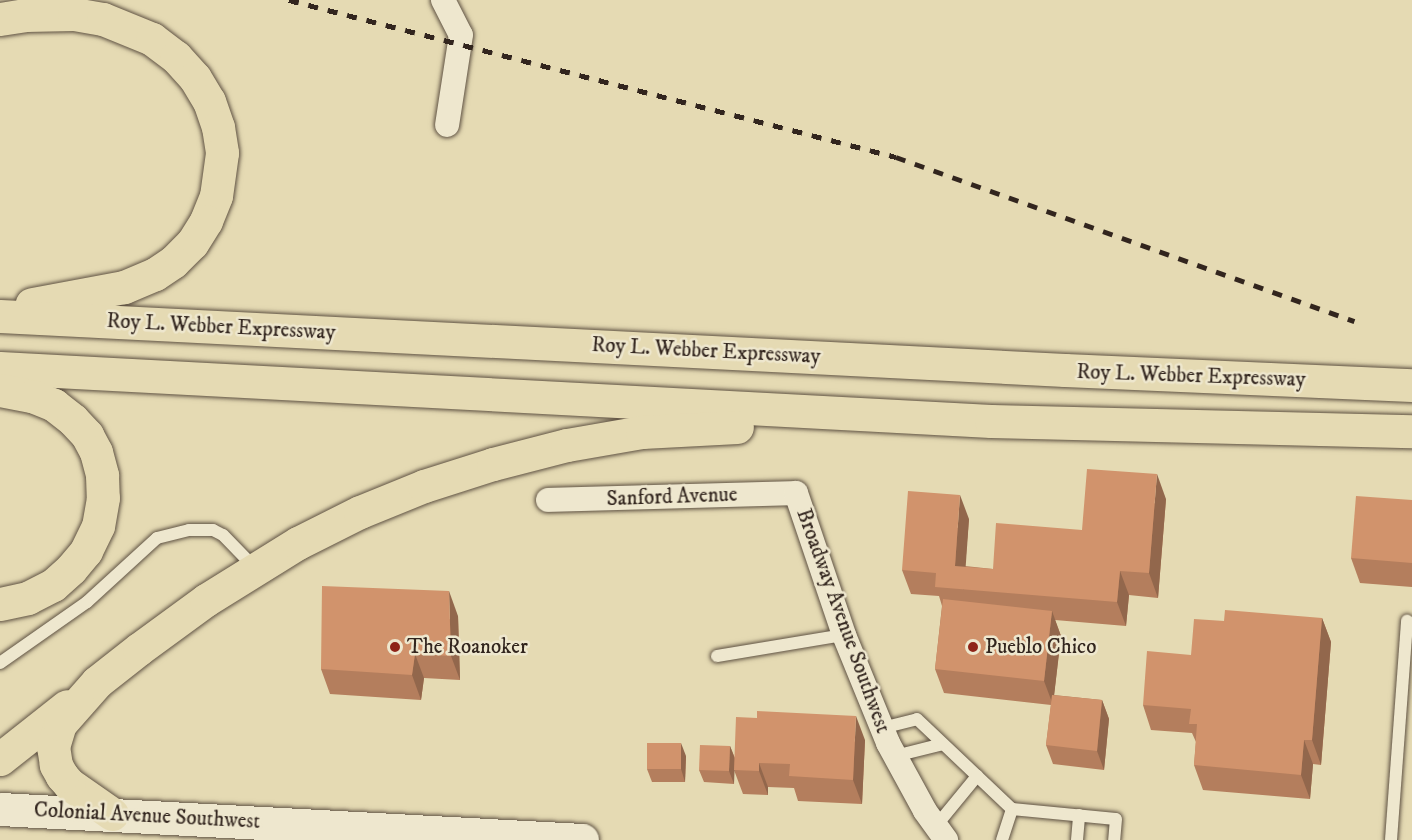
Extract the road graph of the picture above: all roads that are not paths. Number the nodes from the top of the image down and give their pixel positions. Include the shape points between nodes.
1 (442, 0) edge
2 (0, 19) edge
3 (447, 124) dead end
4 (0, 309) edge
5 (0, 316) edge
6 (0, 368) edge
7 (1412, 385) edge
8 (0, 390) edge
9 (991, 421) junction
10 (1412, 431) edge
11 (796, 493) joint
12 (548, 500) dead end
13 (256, 569) junction
14 (0, 603) edge
15 (1407, 621) dead end
16 (844, 635) junction
17 (717, 656) dead end
18 (0, 663) edge
19 (97, 682) junction
20 (1406, 722) edge
21 (882, 728) junction
22 (943, 744) junction
23 (895, 756) junction
24 (0, 759) edge
25 (977, 776) junction
26 (0, 809) edge
27 (1012, 809) junction
28 (112, 814) junction
29 (1079, 815) junction
30 (941, 833) edge
31 (568, 840) edge
32 (582, 840) edge
33 (1002, 840) edge
34 (1077, 840) edge
35 (1114, 840) edge
36 (1391, 840) edge

1 - 3 street via 460,35
2 - 4 highway via 74,14 103,19 152,39 195,78 209,101 222,153 216,196 206,221 173,262 124,287
5 - 7 highway, Roy L. Webber Expressway
6 - 9 highway
8 - 14 highway via 54,405 73,420 96,452 103,498 98,526 86,551 71,569 53,585 28,598
9 - 10 highway
9 - 13 highway via 822,430 726,427 642,432 567,446 424,486 297,543
11 - 12 street, Sanford Avenue
11 - 16 street, Broadway Avenue Southwest
13 - 18 lane via 223,535 213,530 189,530 157,538 87,602
13 - 19 highway via 206,600
15 - 20 lane
16 - 17 lane
16 - 21 street, Broadway Avenue Southwest
19 - 24 highway
19 - 28 highway via 60,724 53,747 56,765 69,784
20 - 36 lane
21 - 22 lane via 917,719
21 - 23 street, Broadway Avenue Southwest
22 - 23 lane
22 - 25 lane
23 - 30 street, Broadway Avenue Southwest
25 - 27 lane
25 - 30 lane
26 - 28 main road, Colonial Avenue Southwest
27 - 29 lane
27 - 33 lane
28 - 31 main road, Colonial Avenue Southwest
29 - 34 lane
29 - 35 lane via 1116,819
31 - 32 main road, Colonial Avenue Southwest

